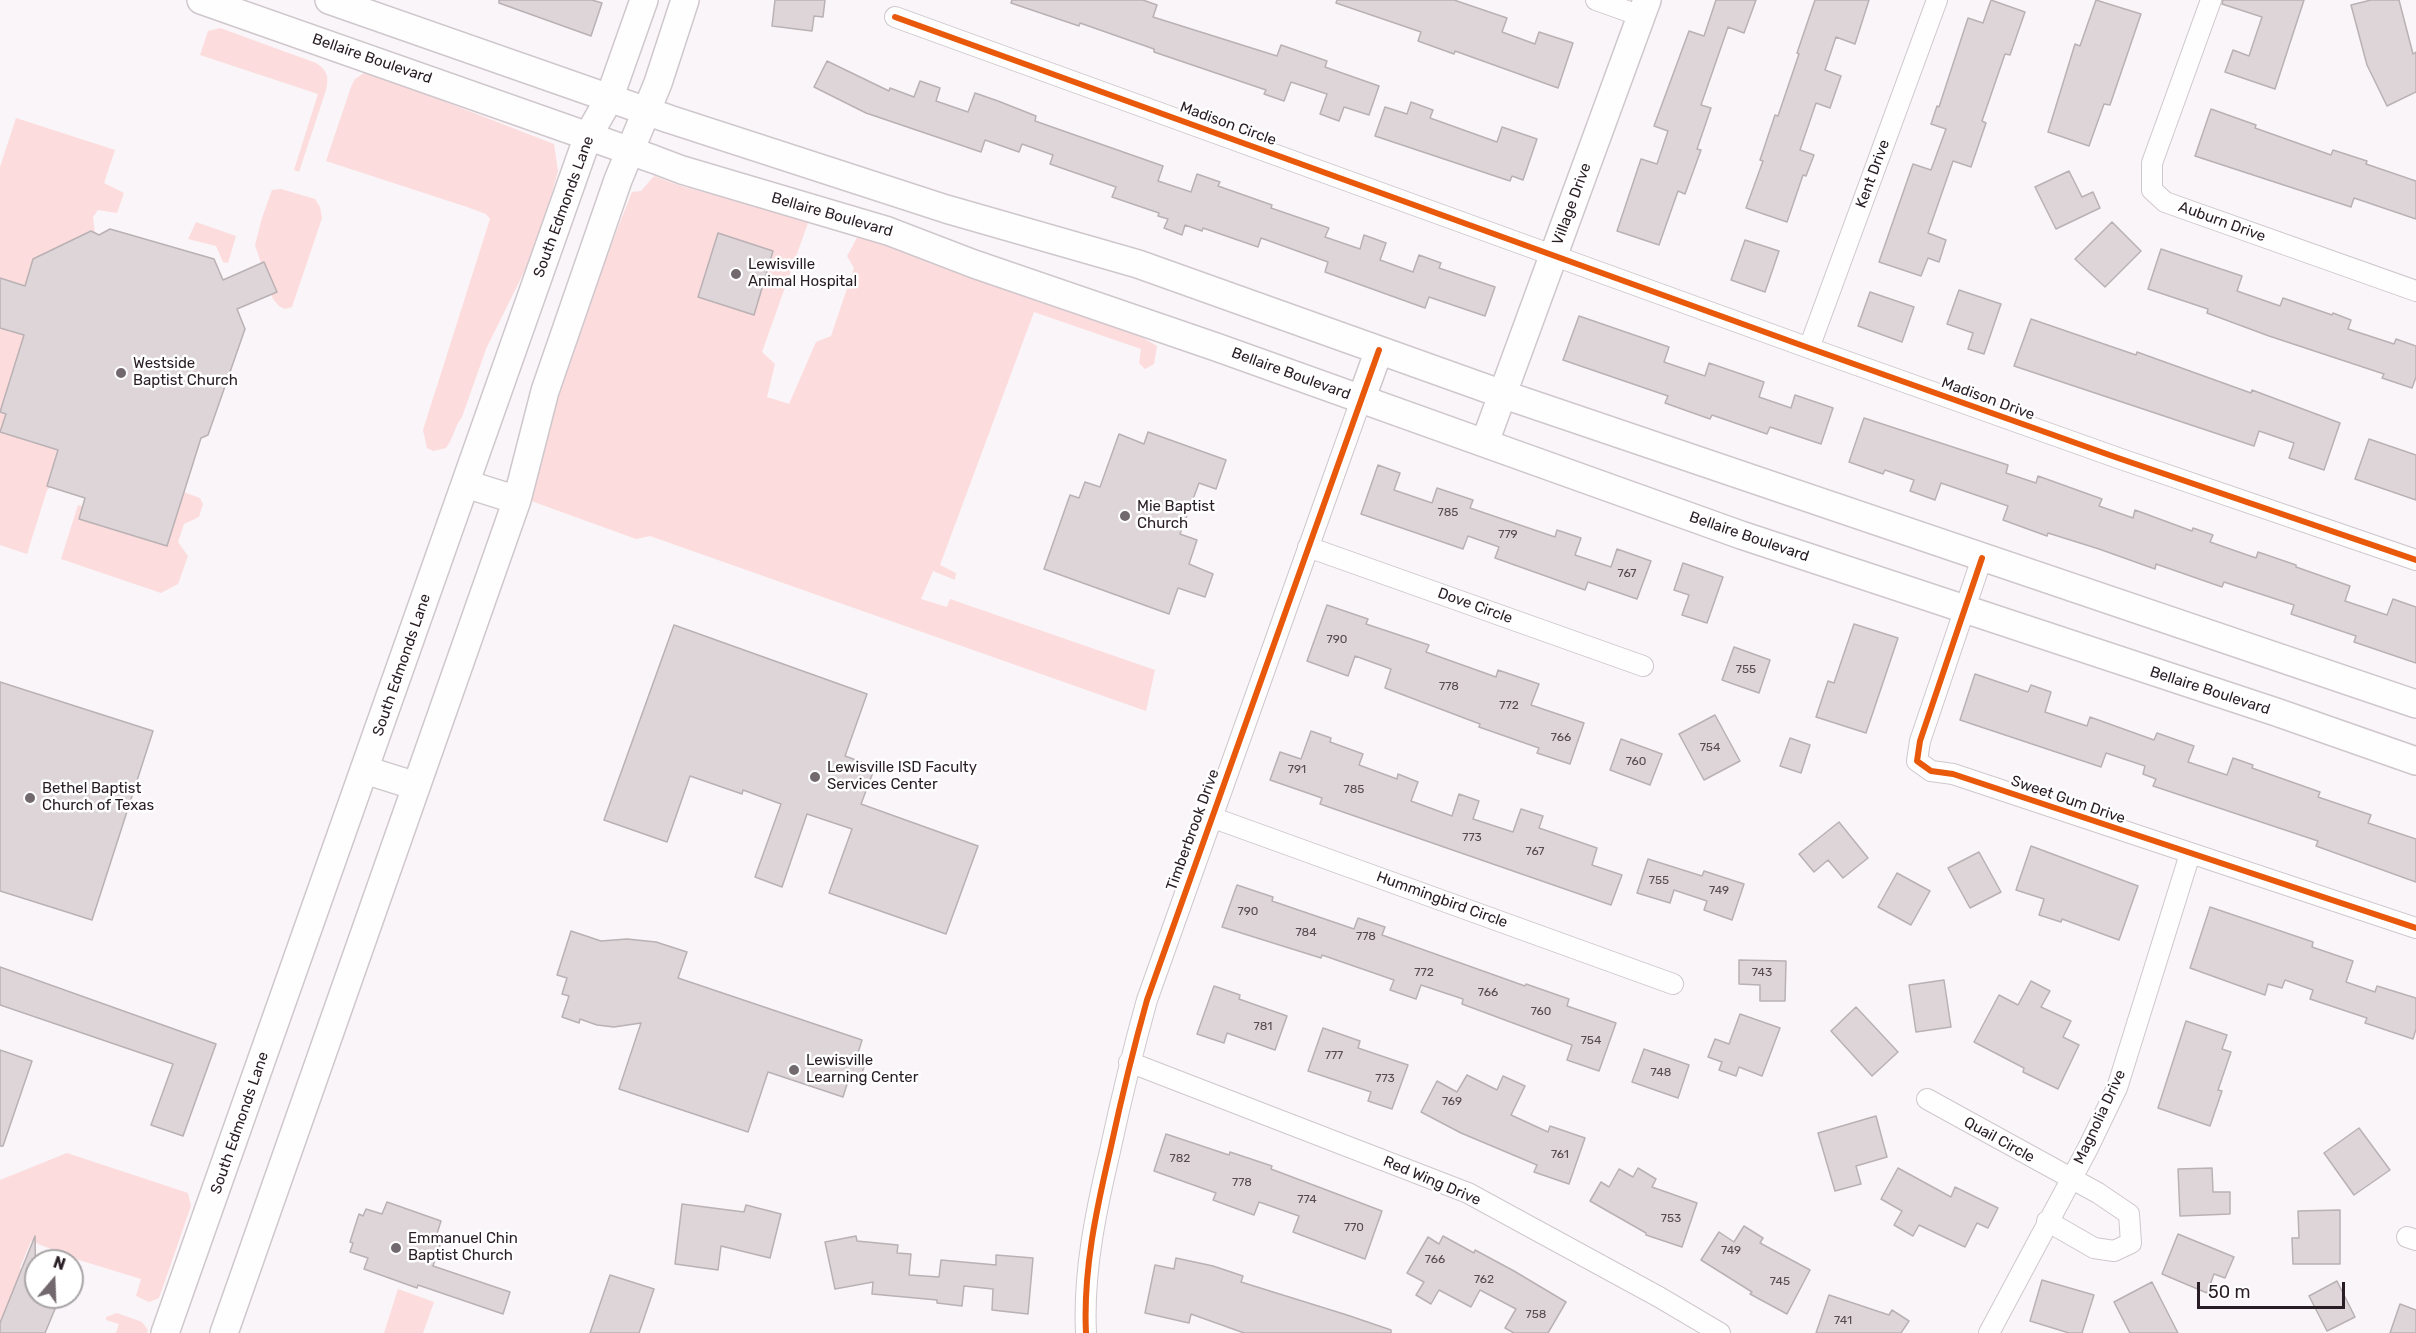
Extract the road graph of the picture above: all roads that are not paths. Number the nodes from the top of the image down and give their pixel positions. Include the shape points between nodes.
1 (201, 0) edge
2 (330, 0) edge
3 (644, 0) edge
4 (685, 0) edge
5 (1596, 0) edge
6 (1937, 0) edge
7 (2211, 0) edge
8 (1644, 8) edge
9 (895, 16) dead end
10 (609, 99) junction
11 (647, 112) junction
12 (588, 136) junction
13 (630, 151) junction
14 (1554, 254) junction
15 (2416, 291) edge
16 (1809, 348) junction
17 (1379, 350) junction
18 (1502, 394) junction
19 (1361, 400) junction
20 (1485, 442) junction
21 (466, 484) junction
22 (517, 500) junction
23 (1308, 547) junction
24 (1982, 558) junction
25 (2416, 560) edge
26 (1965, 611) junction
27 (1643, 666) dead end
28 (2416, 704) edge
29 (2416, 761) edge
30 (364, 770) junction
31 (416, 786) junction
32 (1211, 817) junction
33 (2190, 854) junction
34 (2416, 928) edge
35 (1673, 984) dead end
36 (1129, 1062) junction
37 (1927, 1099) dead end
38 (2070, 1180) junction
39 (2047, 1221) junction
40 (165, 1333) edge
41 (224, 1333) edge
42 (1086, 1333) edge
43 (1719, 1333) edge
44 (1989, 1333) edge

1 - 12 main road, Bellaire Boulevard
2 - 10 main road
3 - 10 main road, South Edmonds Lane
4 - 11 main road
5 - 8 street
6 - 16 street, Kent Drive
7 - 15 street, Auburn Drive via 2152,163 2152,190 2166,202
8 - 14 main road, Village Drive
9 - 14 street, Madison Circle
10 - 11 main road
10 - 12 main road, South Edmonds Lane
11 - 13 main road
11 - 17 main road via 946,209 1138,264
12 - 13 main road, Bellaire Boulevard
12 - 21 main road, South Edmonds Lane
13 - 19 main road, Bellaire Boulevard via 702,177 888,231
13 - 22 main road via 545,392
14 - 16 street, Madison Drive
14 - 18 main road, Village Drive
16 - 25 street, Madison Drive
17 - 18 main road
17 - 19 main road, Timberbrook Drive
18 - 20 main road, Village Drive
18 - 24 main road
19 - 20 main road, Bellaire Boulevard
19 - 23 street, Timberbrook Drive
20 - 26 main road, Bellaire Boulevard
21 - 22 main road
21 - 30 main road, South Edmonds Lane
22 - 31 main road
23 - 27 street, Dove Circle
23 - 32 street, Timberbrook Drive
24 - 26 street, Sweet Gum Drive
24 - 28 main road
26 - 29 main road, Bellaire Boulevard
26 - 33 street, Sweet Gum Drive via 1920,741 1917,761 1931,771 1953,774
30 - 31 main road
30 - 40 main road, South Edmonds Lane
31 - 41 main road
32 - 35 street, Hummingbird Circle
32 - 36 street, Timberbrook Drive
33 - 34 street, Sweet Gum Drive
33 - 38 street, Magnolia Drive via 2117,1088
36 - 42 street, Timberbrook Drive via 1093,1235
36 - 43 street, Red Wing Drive via 1468,1193
37 - 38 street, Quail Circle
38 - 39 street, Magnolia Drive
38 - 39 street, Quail Circle via 2129,1214 2131,1243 2114,1251 2094,1248
39 - 44 street, Magnolia Drive

